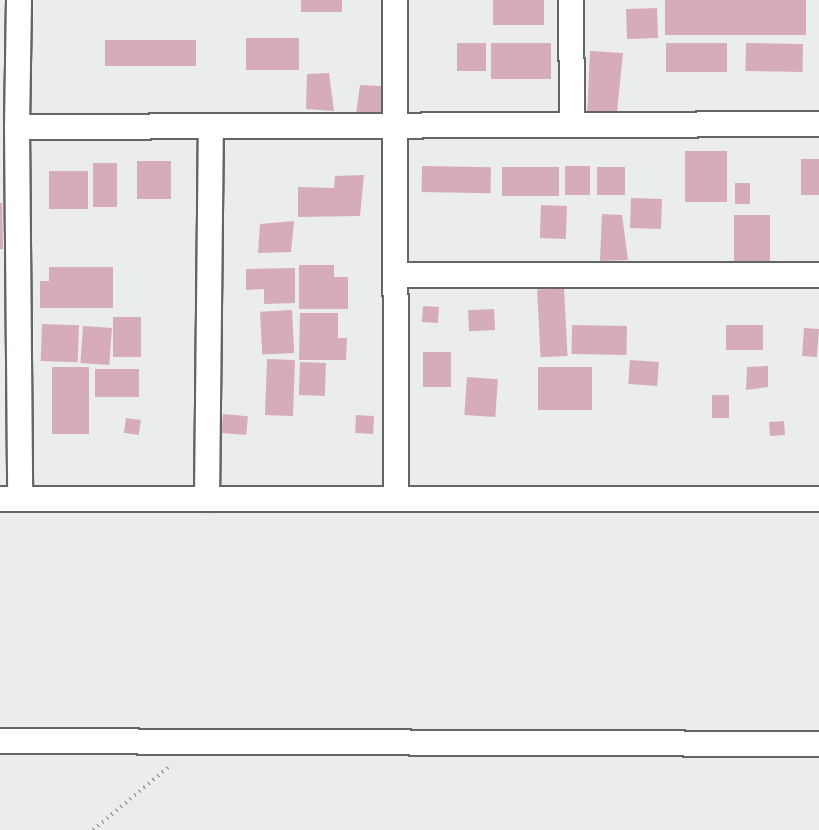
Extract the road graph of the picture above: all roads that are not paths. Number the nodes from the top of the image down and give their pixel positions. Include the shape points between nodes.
1 (19, 0) edge
2 (395, 0) edge
3 (571, 0) edge
4 (572, 124) junction
5 (819, 124) edge
6 (395, 125) junction
7 (211, 126) junction
8 (17, 127) junction
9 (9, 274) edge
10 (396, 275) junction
11 (819, 275) edge
12 (10, 499) edge
13 (207, 499) junction
14 (396, 499) junction
15 (819, 499) edge
16 (0, 741) edge
17 (819, 744) edge

1 - 8 street
2 - 6 street
3 - 4 street
4 - 5 street
4 - 6 street
6 - 7 street
6 - 10 street
7 - 8 street
7 - 13 street
8 - 9 street
9 - 12 street
10 - 11 street
10 - 14 street
12 - 13 street
13 - 14 street
14 - 15 street
16 - 17 street

